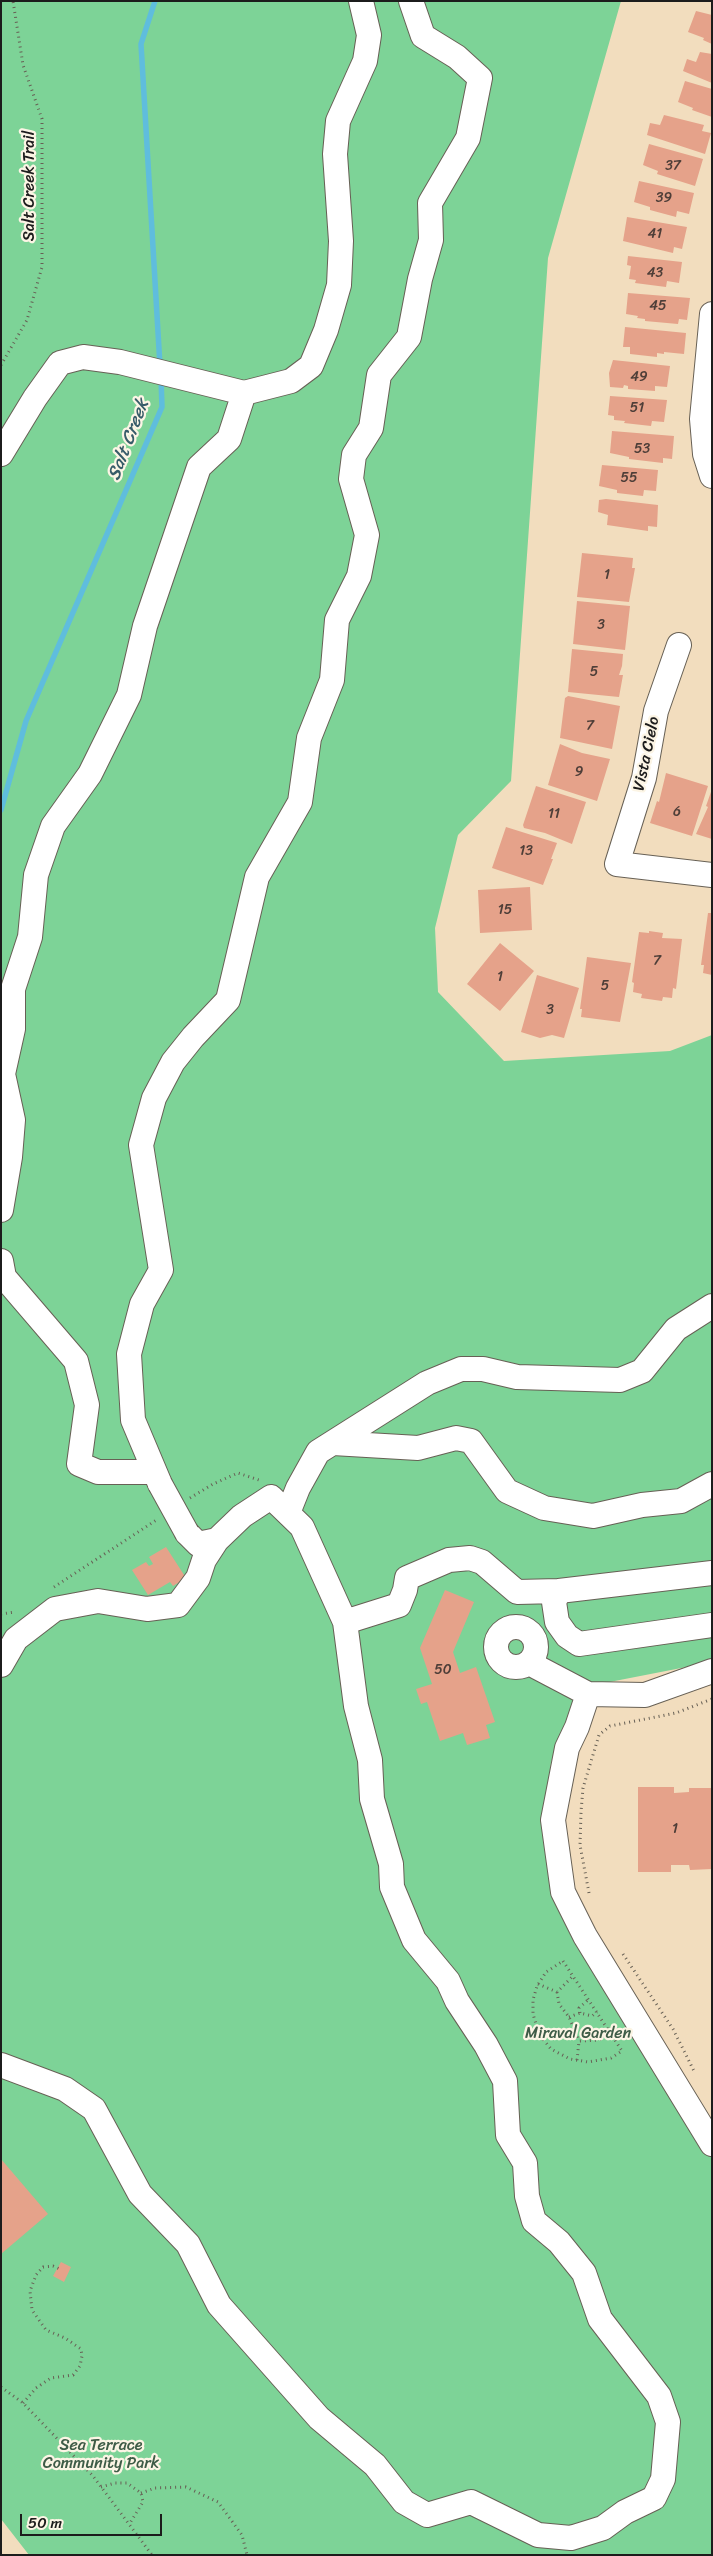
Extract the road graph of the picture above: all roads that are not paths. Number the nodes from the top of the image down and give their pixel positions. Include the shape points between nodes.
1 (361, 1) edge
2 (411, 1) edge
3 (712, 314) edge
4 (244, 393) junction
5 (1, 454) edge
6 (712, 476) edge
7 (679, 646) dead end
8 (712, 875) edge
9 (1, 1210) edge
10 (1, 1261) edge
11 (712, 1306) edge
12 (333, 1443) junction
13 (157, 1478) junction
14 (712, 1484) edge
15 (279, 1505) junction
16 (217, 1540) junction
17 (712, 1573) edge
18 (560, 1591) junction
19 (344, 1622) junction
20 (557, 1622) junction
21 (712, 1625) edge
22 (532, 1634) junction
23 (529, 1663) junction
24 (1, 1665) edge
25 (712, 1671) edge
26 (588, 1694) junction
27 (1, 2065) edge
28 (712, 2144) edge

1 - 4 street via 369,35 366,61 338,121 335,154 341,241 339,285 326,330 311,366 291,381
2 - 13 street via 424,36 457,56 480,78 468,138 430,203 431,240 409,337 380,375 371,428 354,455 351,479 366,535 359,576 337,620 332,680 309,738 300,802 256,877 228,1000 173,1062 154,1098 141,1146 161,1270 142,1304 129,1354 133,1420
3 - 6 street via 702,419 705,454
4 - 5 street via 120,362 83,357 60,363
4 - 9 street via 230,439 199,467 145,626 129,695 90,774 53,826 36,875 30,937 14,989 13,1029 3,1074 13,1120
7 - 8 street, Vista Cielo via 656,711 644,778 617,864
10 - 13 street via 4,1277 76,1360 87,1405 79,1464 98,1472
11 - 12 street via 676,1329 642,1371 620,1380 516,1377 483,1369 461,1369 427,1383
12 - 14 street via 418,1448 456,1438 472,1441 508,1491 544,1508 593,1516 642,1505 681,1501
12 - 15 street via 318,1452 298,1488
13 - 16 street, bridge via 187,1533 198,1544
15 - 16 street via 242,1516
15 - 19 street via 302,1527
16 - 24 street via 204,1560 198,1578 178,1605 146,1609 98,1601 55,1610 16,1639
17 - 18 street
18 - 19 street via 517,1592 482,1562 470,1558 449,1560 406,1578 406,1590 399,1605
18 - 20 street via 554,1602
19 - 27 street via 356,1706 370,1760 372,1799 391,1864 392,1886 414,1940 448,1981 505,2081 508,2135 525,2163 527,2196 534,2221 559,2242 584,2273 600,2319 658,2396 668,2422 663,2479 654,2498 625,2512 603,2528 571,2538 538,2535 471,2502 427,2515 404,2502 375,2465 319,2418 219,2305 188,2244 140,2194 94,2109 65,2089
20 - 21 street via 567,1636 579,1644
20 - 22 street
22 - 23 street via 537,1649
22 - 23 street via 519,1626 511,1627 498,1637 496,1644 497,1652 506,1664 522,1666
23 - 26 street
25 - 26 street via 644,1695
26 - 28 street via 567,1748 553,1820 563,1892 585,1936

